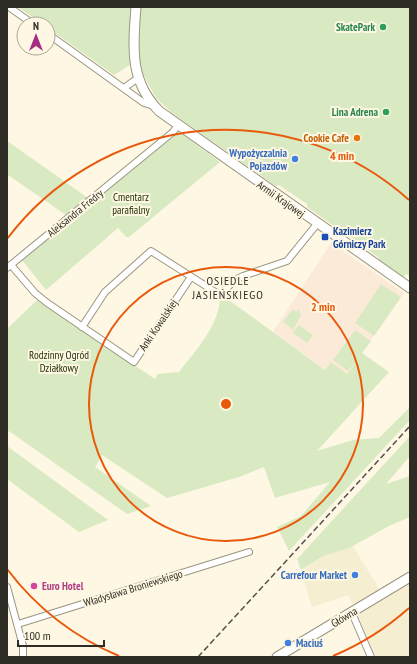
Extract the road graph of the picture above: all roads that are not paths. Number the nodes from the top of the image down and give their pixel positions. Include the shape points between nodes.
1 (9, 7) edge
2 (136, 7) edge
3 (22, 16) edge
4 (56, 40) edge
5 (138, 78) junction
6 (124, 88) junction
7 (155, 106) junction
8 (178, 125) junction
9 (317, 224) junction
10 (9, 267) edge
11 (191, 277) junction
12 (410, 288) edge
13 (82, 326) junction
14 (249, 552) dead end
15 (410, 577) edge
16 (7, 587) edge
17 (352, 612) junction
18 (18, 624) junction
19 (23, 657) edge
20 (277, 657) edge
21 (371, 657) edge

1 - 3 street
2 - 5 street, Armii Krajowej via 134,57
4 - 6 street
5 - 6 street
5 - 7 street, Armii Krajowej
6 - 7 street via 144,103
7 - 8 street, Armii Krajowej
8 - 9 street, Armii Krajowej
8 - 10 street, Aleksandra Fredry via 173,132
9 - 11 street via 287,261 235,280 223,294 216,294
9 - 12 street, Armii Krajowej
10 - 13 street, Anki Kowalskiej via 35,293
11 - 13 street via 151,251 105,292
11 - 13 street, Anki Kowalskiej via 134,362
14 - 18 street, Władysława Broniewskiego
15 - 17 street, Główna
16 - 18 street
17 - 20 street, Główna
17 - 21 street
18 - 19 street

